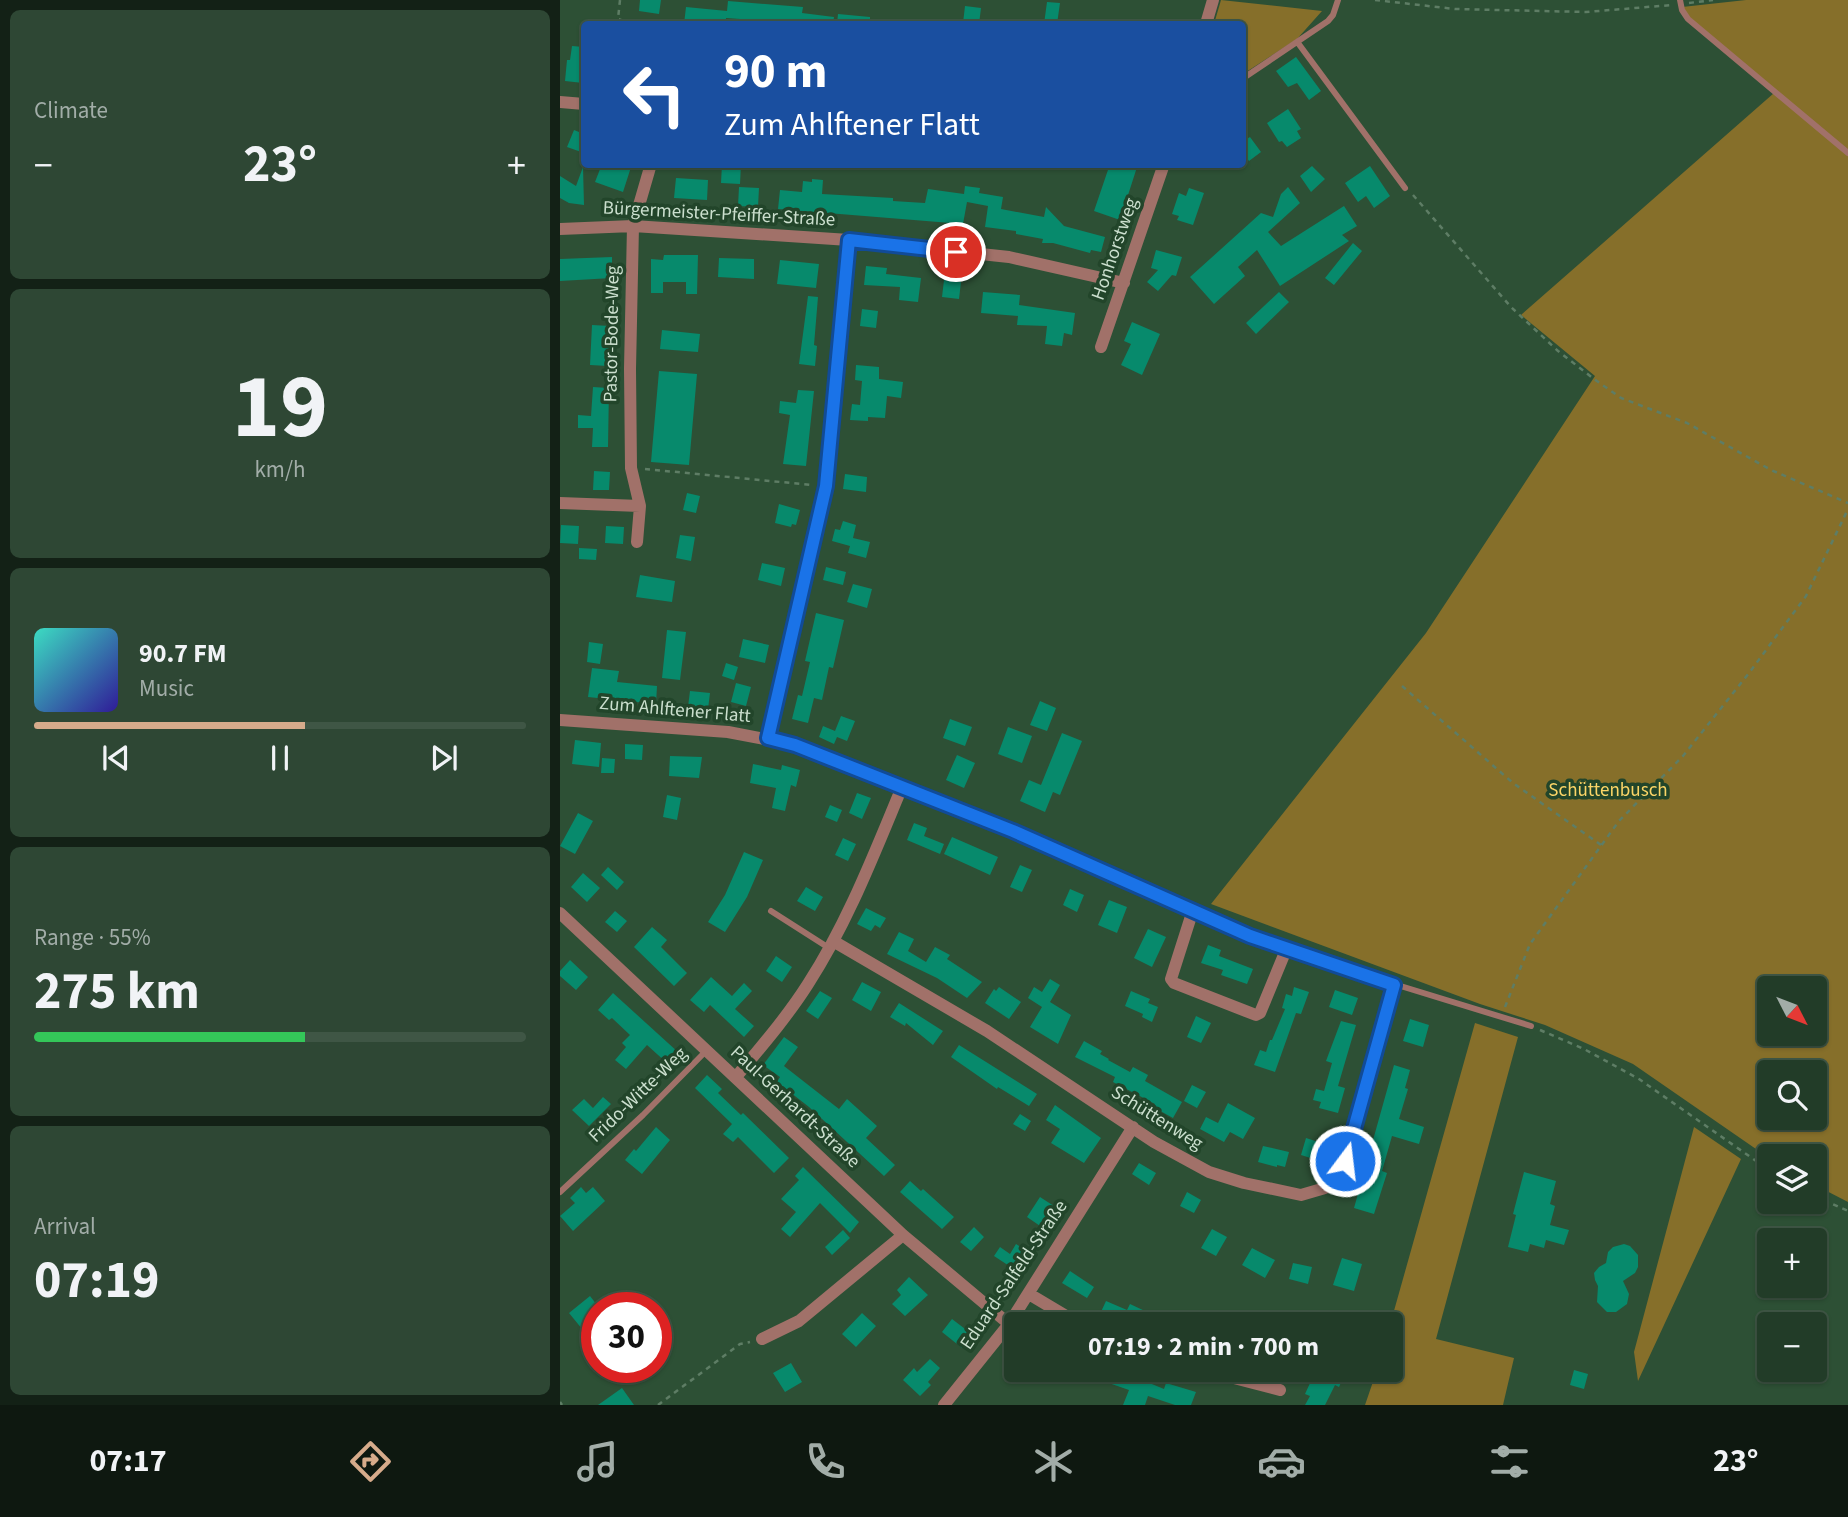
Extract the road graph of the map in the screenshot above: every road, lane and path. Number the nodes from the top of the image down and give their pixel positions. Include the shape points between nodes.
1 (620, 0) edge
2 (1213, 0) edge
3 (1338, 0) edge
4 (1375, 0) edge
5 (1713, 0) edge
6 (1680, 2) edge
7 (624, 21) edge
8 (1207, 21) edge
9 (1298, 43) junction
10 (1246, 76) edge
11 (560, 102) edge
12 (581, 104) edge
13 (1848, 153) edge
14 (650, 168) edge
15 (1163, 168) edge
16 (1405, 188) joint
17 (633, 226) junction
18 (560, 229) edge
19 (849, 240) junction
20 (1124, 283) junction
21 (1101, 347) dead end
22 (631, 468) junction
23 (826, 486) junction
24 (560, 503) edge
25 (1848, 503) edge
26 (640, 506) junction
27 (1848, 509) edge
28 (637, 541) dead end
29 (1402, 686) dead end
30 (560, 720) edge
31 (768, 738) junction
32 (902, 787) junction
33 (1601, 845) junction
34 (771, 911) dead end
35 (1193, 911) junction
36 (560, 913) edge
37 (831, 945) junction
38 (1286, 950) junction
39 (1394, 985) junction
40 (1501, 1017) junction
41 (1531, 1026) joint
42 (707, 1050) junction
43 (736, 1077) junction
44 (1133, 1127) junction
45 (1757, 1162) edge
46 (560, 1192) edge
47 (1827, 1201) edge
48 (1848, 1211) edge
49 (903, 1235) junction
50 (1029, 1294) junction
51 (1017, 1312) edge
52 (1059, 1312) edge
53 (1004, 1320) edge
54 (1004, 1330) edge
55 (762, 1339) joint
56 (1249, 1382) edge
57 (1280, 1390) dead end
58 (658, 1405) edge
59 (944, 1405) edge

1 - 7 path via 618,19
2 - 8 street
3 - 9 lane via 1328,21
4 - 6 path via 1454,9 1586,12
5 - 6 path
6 - 13 lane via 1688,19
9 - 10 lane
9 - 16 lane
11 - 12 street
14 - 17 street, Pastor-Bode-Weg
15 - 20 street, Honhorstweg
16 - 25 path via 1511,307 1594,379 1621,398 1688,423 1771,470
17 - 18 street, Bürgermeister-Pfeiffer-Straße
17 - 19 street, Bürgermeister-Pfeiffer-Straße
17 - 22 street, Pastor-Bode-Weg
19 - 20 street, Bürgermeister-Pfeiffer-Straße via 1009,257
19 - 23 street
20 - 21 street, Honhorstweg
22 - 23 path
22 - 26 street, Pastor-Bode-Weg
23 - 31 street
24 - 26 street
26 - 28 street, Pastor-Bode-Weg
27 - 33 path via 1806,596 1774,640 1683,756
29 - 33 path via 1513,783
30 - 31 street, Zum Ahlftener Flatt
31 - 32 street, Zum Ahlftener Flatt
32 - 35 street, Zum Ahlftener Flatt
32 - 37 street via 852,907
33 - 40 path via 1530,944
34 - 37 lane
35 - 38 street, Zum Ahlftener Flatt
35 - 38 street via 1171,979 1174,984 1256,1015
36 - 42 street, Paul-Gerhardt-Straße
37 - 43 street via 789,1012
37 - 44 street, Schüttenweg via 987,1031
38 - 39 street, Zum Ahlftener Flatt
39 - 40 lane, Zum Ahlftener Flatt
39 - 44 street, Schüttenweg via 1345,1161 1325,1188 1293,1194 1224,1178 1175,1155
40 - 41 lane, Zum Ahlftener Flatt
41 - 45 path via 1639,1079
42 - 43 street, Paul-Gerhardt-Straße
42 - 46 lane, Frido-Witte-Weg
43 - 49 street, Paul-Gerhardt-Straße
44 - 50 street, Eduard-Salfeld-Straße
47 - 48 path
49 - 53 street, Paul-Gerhardt-Straße
49 - 55 street via 799,1321
50 - 51 street, Eduard-Salfeld-Straße
50 - 52 street
54 - 59 street, Eduard-Salfeld-Straße
55 - 58 path via 740,1344
56 - 57 street

